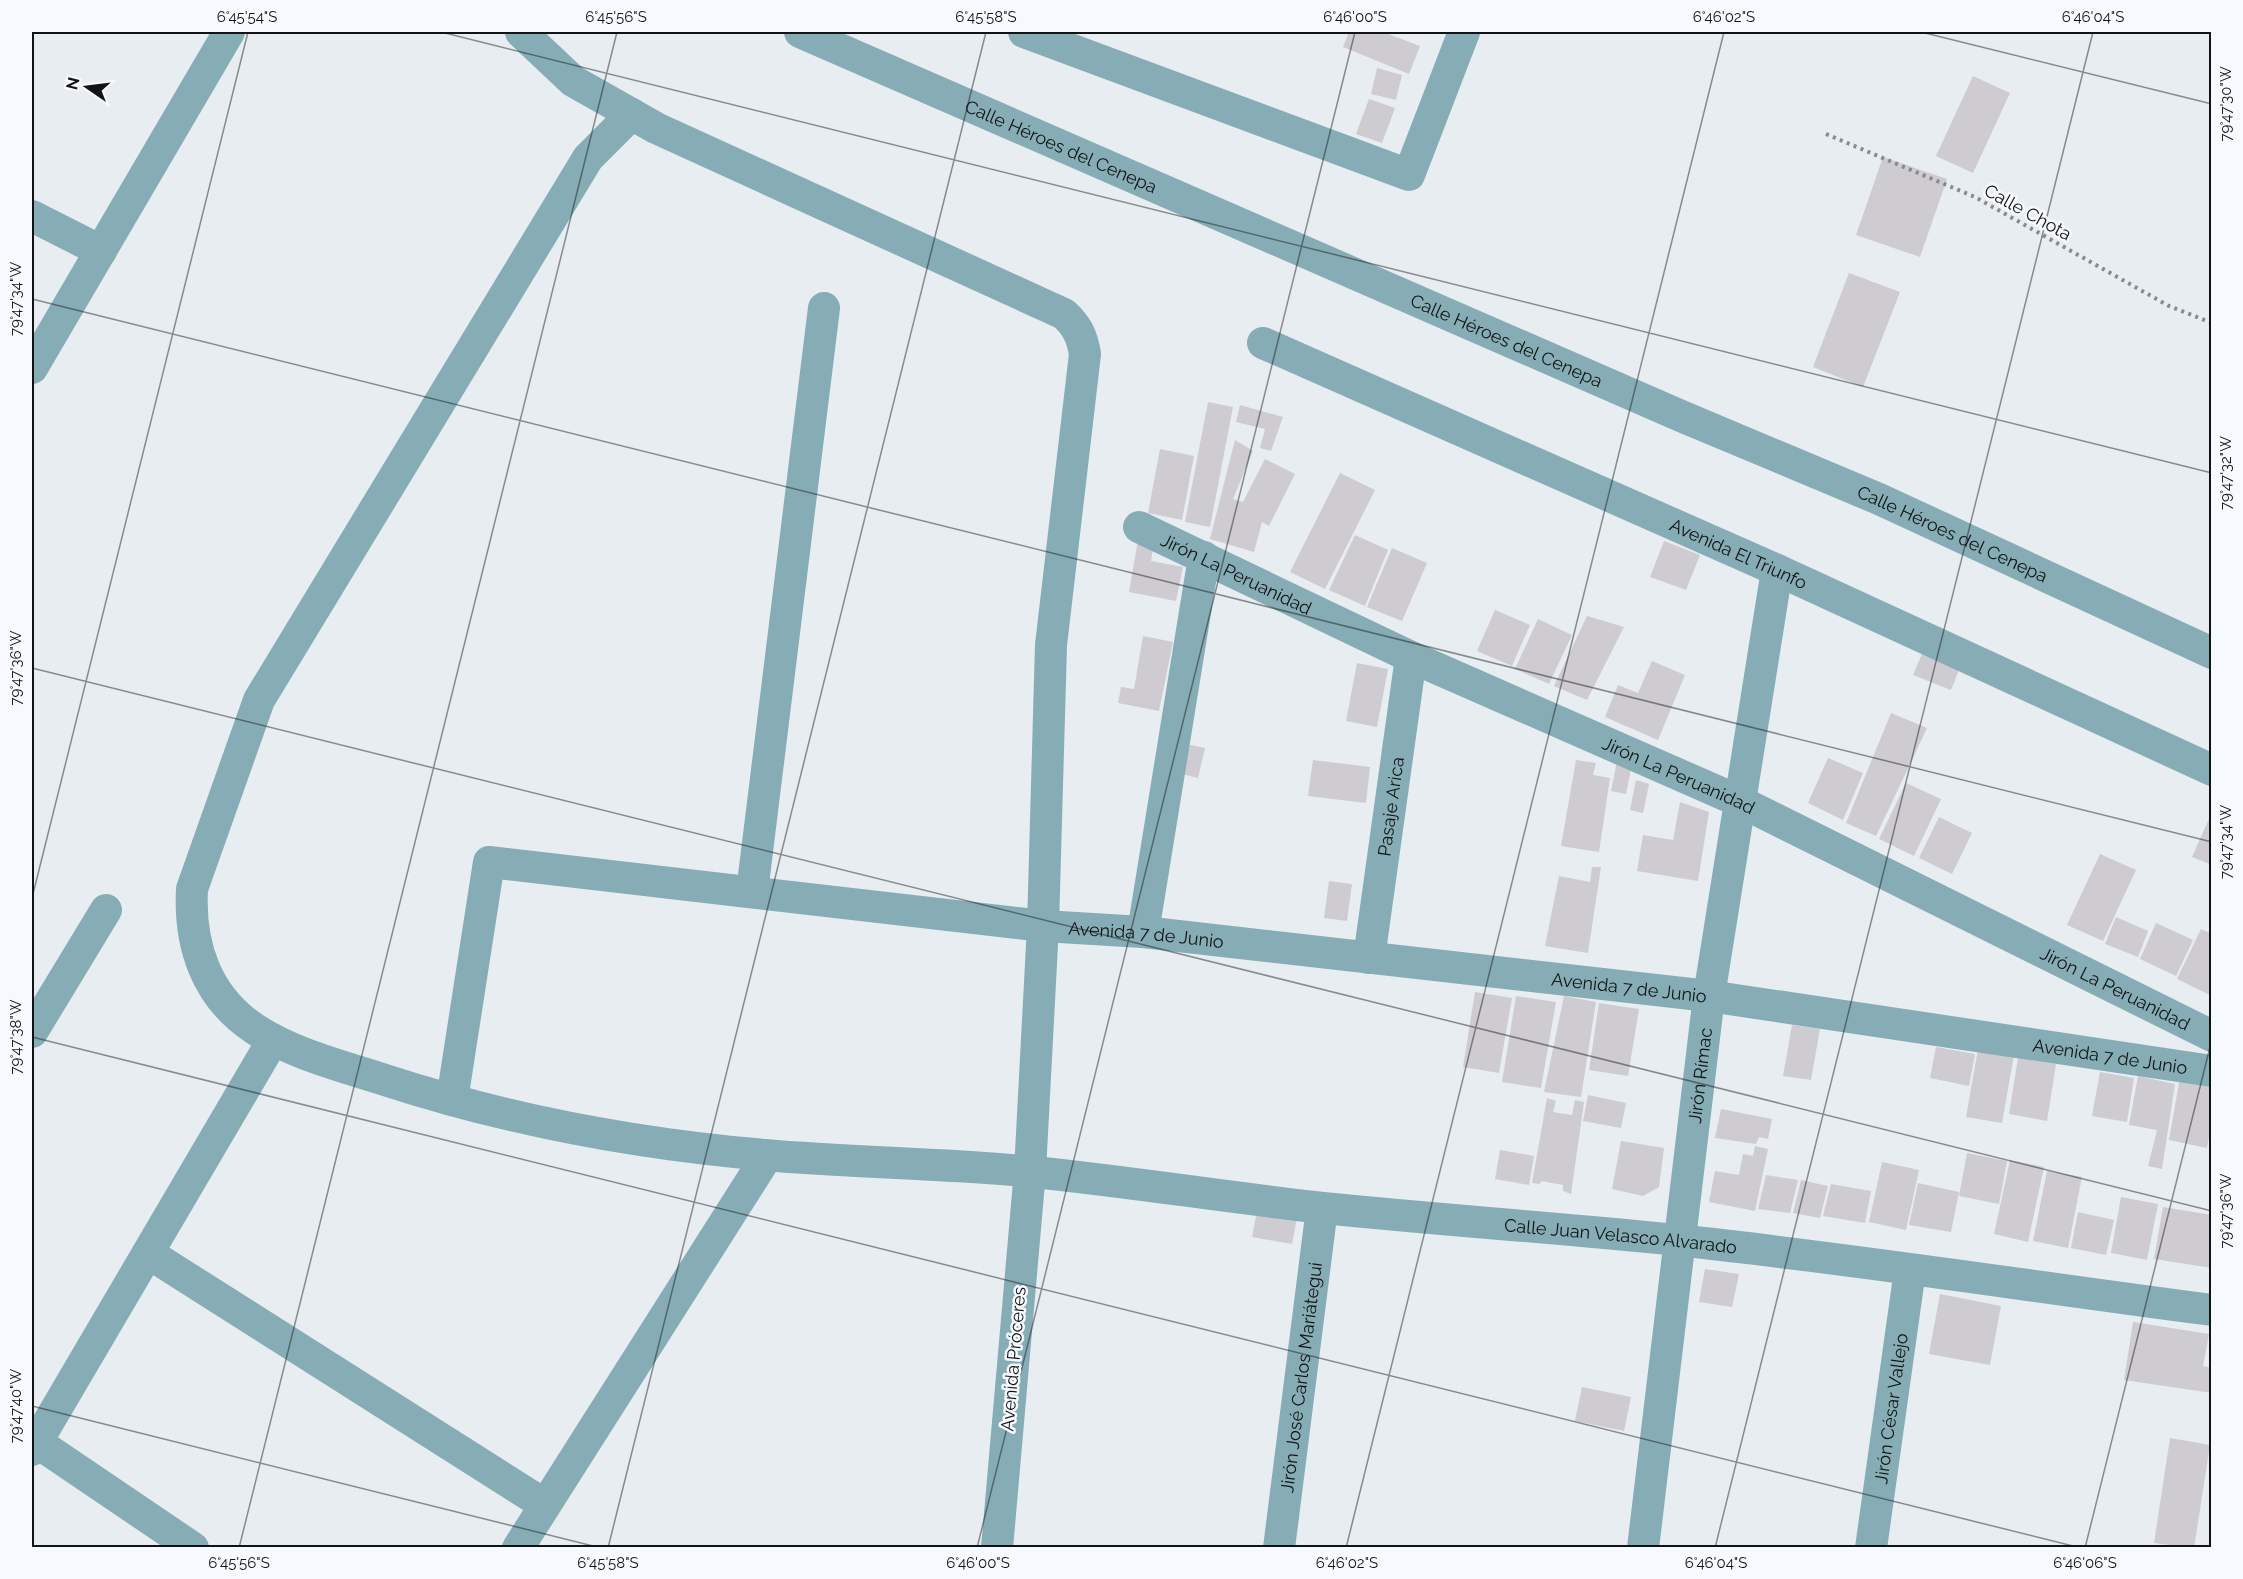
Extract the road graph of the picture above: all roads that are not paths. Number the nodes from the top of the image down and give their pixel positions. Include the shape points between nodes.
1 (229, 32) edge
2 (520, 32) edge
3 (800, 32) edge
4 (1024, 32) edge
5 (1464, 32) edge
6 (1071, 40) edge
7 (632, 114) junction
8 (32, 216) edge
9 (101, 251) junction
10 (824, 308) dead end
11 (1263, 343) dead end
12 (32, 368) edge
13 (1139, 527) dead end
14 (1204, 557) junction
15 (1776, 570) junction
16 (2211, 653) edge
17 (1412, 657) junction
18 (2211, 770) edge
19 (1739, 801) junction
20 (752, 892) junction
21 (106, 910) dead end
22 (1043, 926) junction
23 (1143, 932) junction
24 (1369, 958) junction
25 (1709, 996) junction
26 (32, 1032) edge
27 (2211, 1036) edge
28 (273, 1040) junction
29 (2211, 1071) edge
30 (452, 1100) junction
31 (767, 1156) junction
32 (1030, 1171) junction
33 (1322, 1208) junction
34 (1680, 1240) junction
35 (148, 1253) junction
36 (1910, 1270) junction
37 (2211, 1310) edge
38 (33, 1444) edge
39 (545, 1505) junction
40 (193, 1548) edge
41 (518, 1548) edge
42 (997, 1548) edge
43 (1279, 1548) edge
44 (1643, 1548) edge
45 (1871, 1548) edge

1 - 9 street
2 - 7 street, Avenida Próceres via 573,81
3 - 16 street, Calle Héroes del Cenepa via 1879,500
4 - 6 street
5 - 6 street via 1409,175
7 - 22 street, Avenida Próceres via 1064,314 1082,338 1085,354 1052,645
7 - 28 street, Calle Juan Velasco Alvarado via 588,158 259,700 192,889 190,916 194,943 216,992 251,1027
8 - 9 street
9 - 12 street
10 - 20 street
11 - 15 street, Avenida El Triunfo
13 - 14 street, Jirón La Peruanidad
14 - 17 street, Jirón La Peruanidad
14 - 23 street
15 - 18 street, Avenida El Triunfo
15 - 19 street, Jirón Rímac
17 - 19 street, Jirón La Peruanidad
17 - 24 street, Pasaje Arica
19 - 25 street, Jirón Rímac
19 - 27 street, Jirón La Peruanidad
20 - 22 street, Avenida 7 de Junio
20 - 30 street, Avenida 7 de Junio via 489,862
21 - 26 street
22 - 23 street, Avenida 7 de Junio
22 - 32 street, Avenida Próceres
23 - 24 street, Avenida 7 de Junio
24 - 25 street, Avenida 7 de Junio
25 - 29 street, Avenida 7 de Junio
25 - 34 street, Jirón Rímac
28 - 30 street, Calle Juan Velasco Alvarado
28 - 35 street
30 - 31 street, Calle Juan Velasco Alvarado via 582,1130
31 - 32 street, Calle Juan Velasco Alvarado
31 - 39 street
32 - 33 street, Calle Juan Velasco Alvarado
32 - 42 street, Avenida Próceres
33 - 34 street, Calle Juan Velasco Alvarado
33 - 43 street, Jirón José Carlos Mariátegui
34 - 36 street, Calle Juan Velasco Alvarado
34 - 44 street, Jirón Rímac
35 - 38 street
35 - 39 street
36 - 37 street, Calle Juan Velasco Alvarado
36 - 45 street, Jirón César Vallejo
38 - 40 street
39 - 41 street

